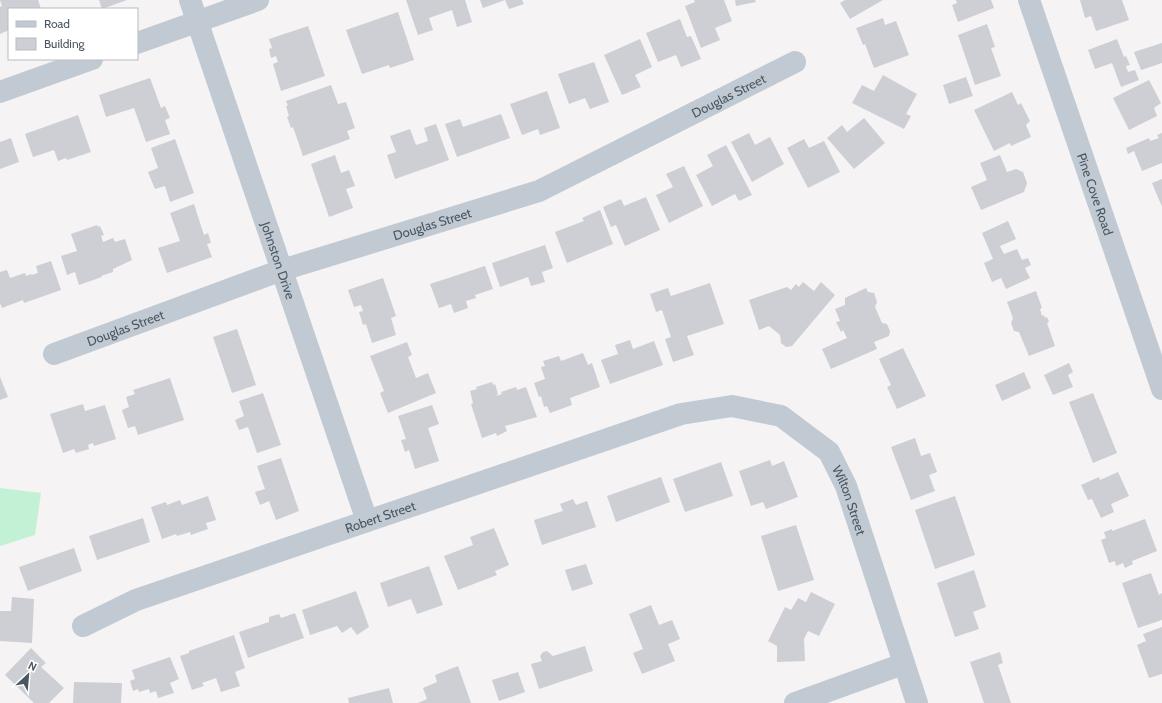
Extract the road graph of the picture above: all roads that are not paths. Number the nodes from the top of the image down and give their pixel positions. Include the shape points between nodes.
1 (190, 0) edge
2 (258, 0) edge
3 (1029, 0) edge
4 (197, 22) junction
5 (138, 43) edge
6 (89, 60) edge
7 (796, 62) dead end
8 (0, 92) edge
9 (282, 270) junction
10 (54, 354) dead end
11 (1162, 389) edge
12 (681, 414) joint
13 (367, 521) junction
14 (83, 626) dead end
15 (903, 664) junction
16 (795, 703) edge
17 (917, 703) edge

1 - 4 street, Johnston Drive
2 - 4 street
3 - 11 street, Pine Cove Road
4 - 5 street
4 - 9 street, Johnston Drive
6 - 8 street
7 - 9 street, Douglas Street via 539,191
9 - 10 street, Douglas Street
9 - 13 street, Johnston Drive
12 - 13 street, Robert Street
12 - 15 street, Wilton Street via 732,406 781,416 829,452 846,486
13 - 14 street, Robert Street via 136,600
15 - 16 street
15 - 17 street, Wilton Street

